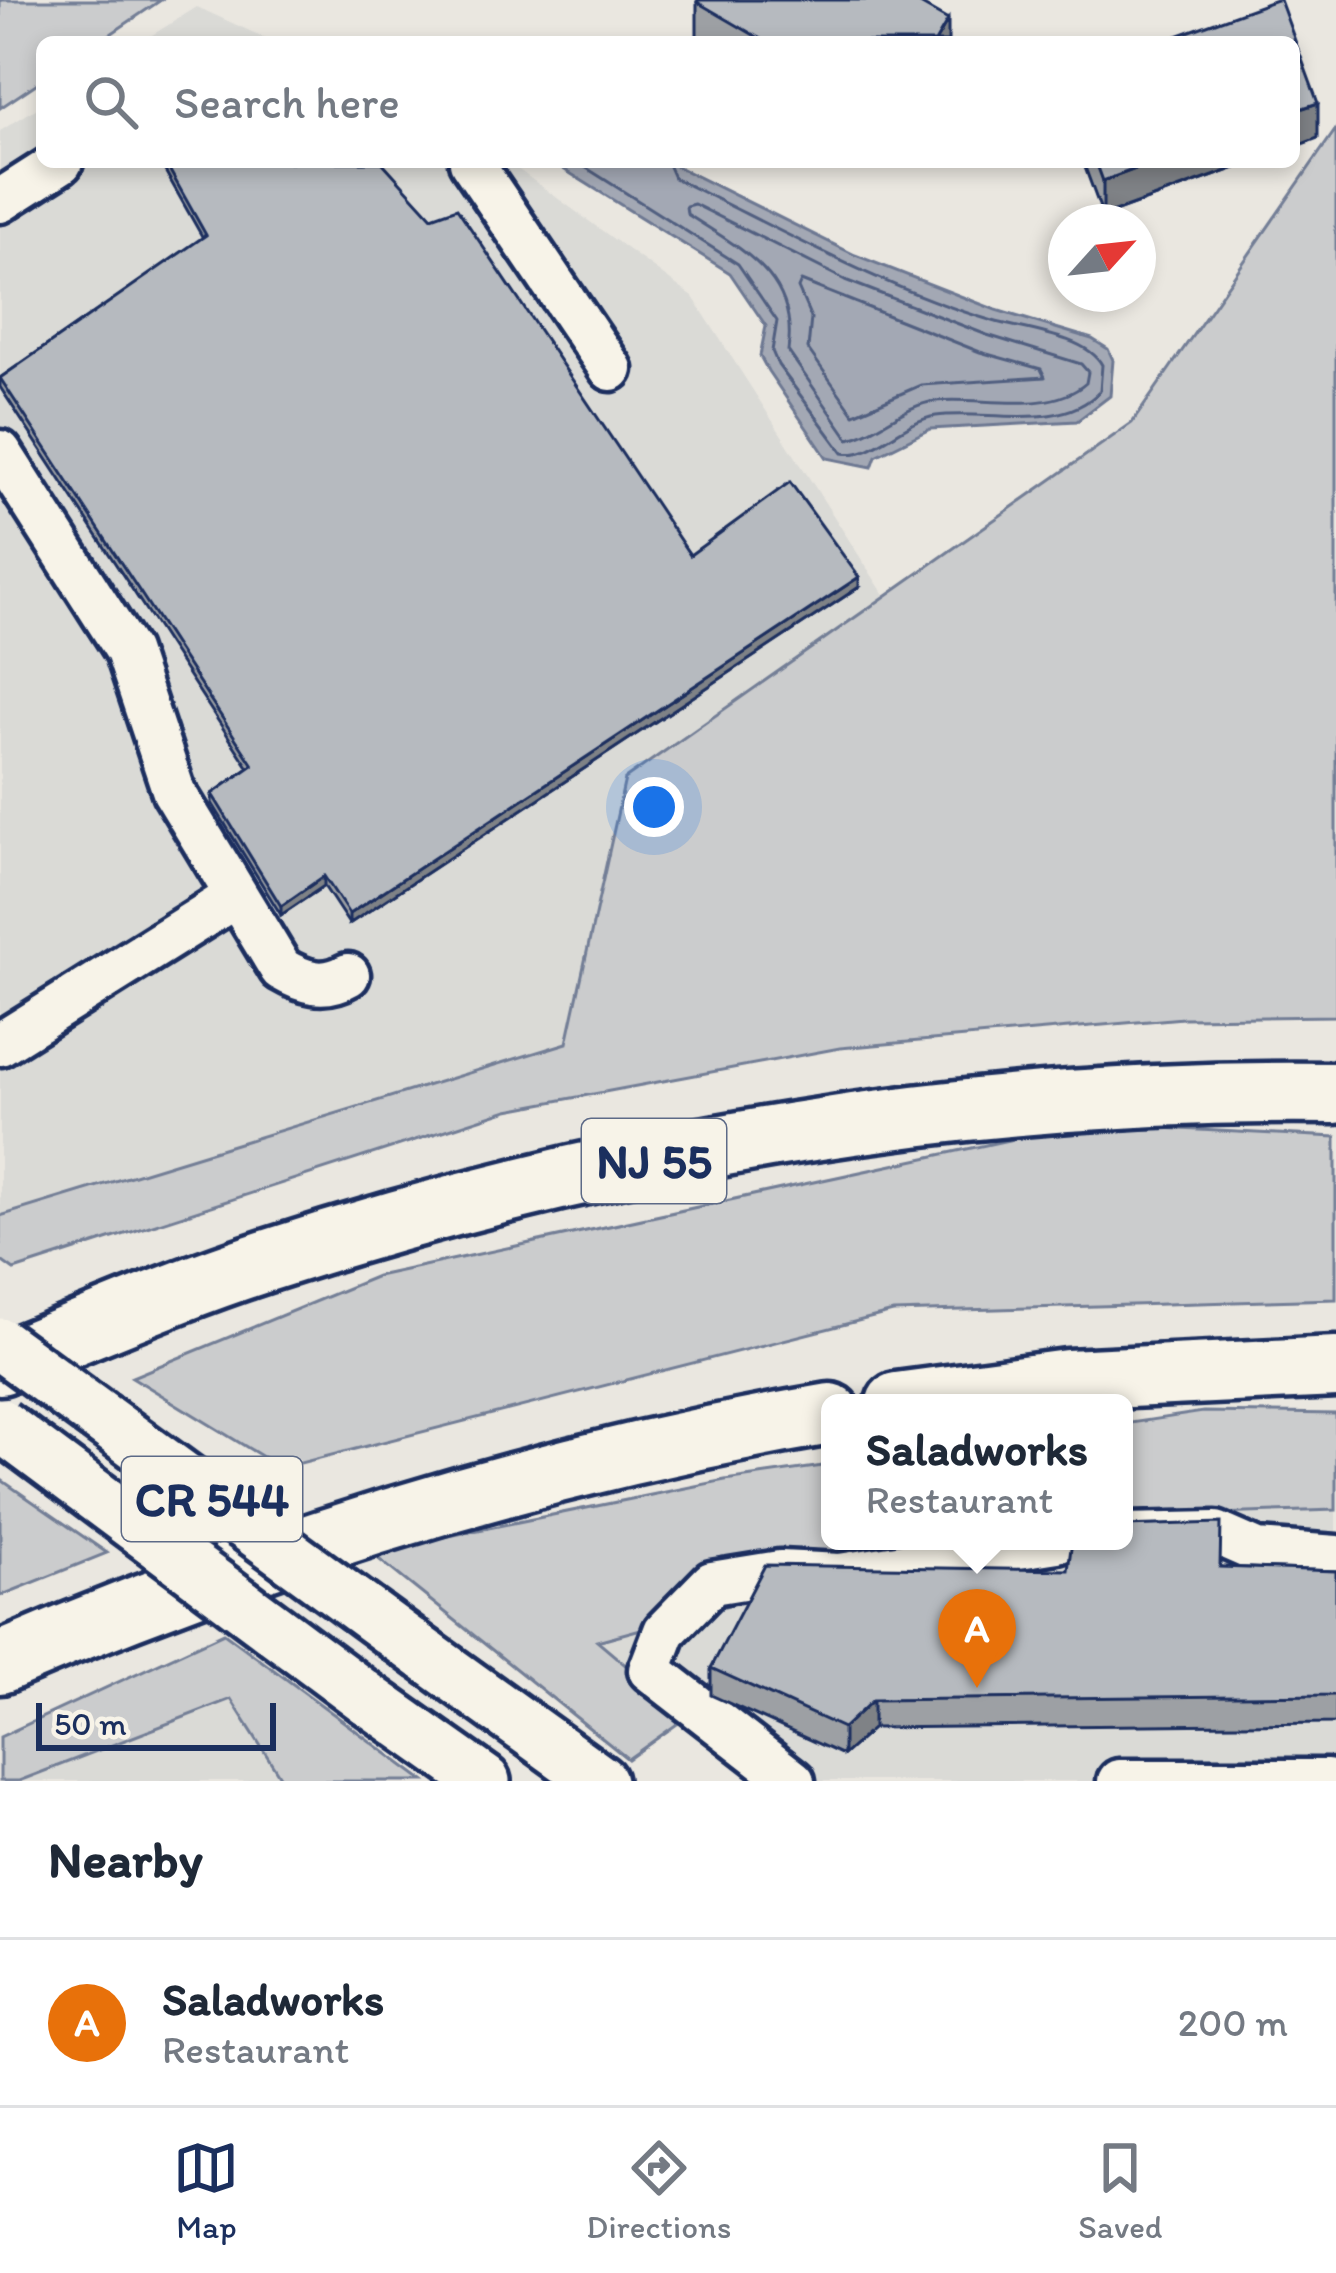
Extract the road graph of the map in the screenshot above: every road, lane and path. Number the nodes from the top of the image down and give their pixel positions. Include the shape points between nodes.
1 (52, 168) edge
2 (475, 168) edge
3 (0, 201) edge
4 (611, 369) dead end
5 (0, 452) edge
6 (236, 896) junction
7 (348, 975) dead end
8 (0, 1044) edge
9 (1336, 1093) edge
10 (0, 1344) edge
11 (0, 1364) edge
12 (1336, 1367) edge
13 (964, 1394) edge
14 (821, 1416) edge
15 (0, 1425) edge
16 (1133, 1535) edge
17 (1000, 1550) edge
18 (1336, 1556) edge
19 (0, 1663) edge
20 (484, 1781) edge
21 (600, 1781) edge
22 (793, 1781) edge
23 (1119, 1781) edge
24 (1327, 1781) edge

1 - 3 lane
2 - 4 lane
5 - 6 lane via 127,651 173,792
6 - 7 lane via 281,969 322,983
6 - 8 lane
9 - 11 highway, NJ 55 via 973,1109 798,1132 521,1186 257,1264
10 - 21 main road, CR 544, bridge
12 - 13 highway via 1068,1380
14 - 19 highway via 627,1452 441,1502 128,1608
15 - 20 main road, CR 544, bridge
16 - 18 lane via 1216,1533 1256,1551
17 - 22 lane via 840,1575 780,1572 712,1583 665,1631 650,1670
23 - 24 lane

